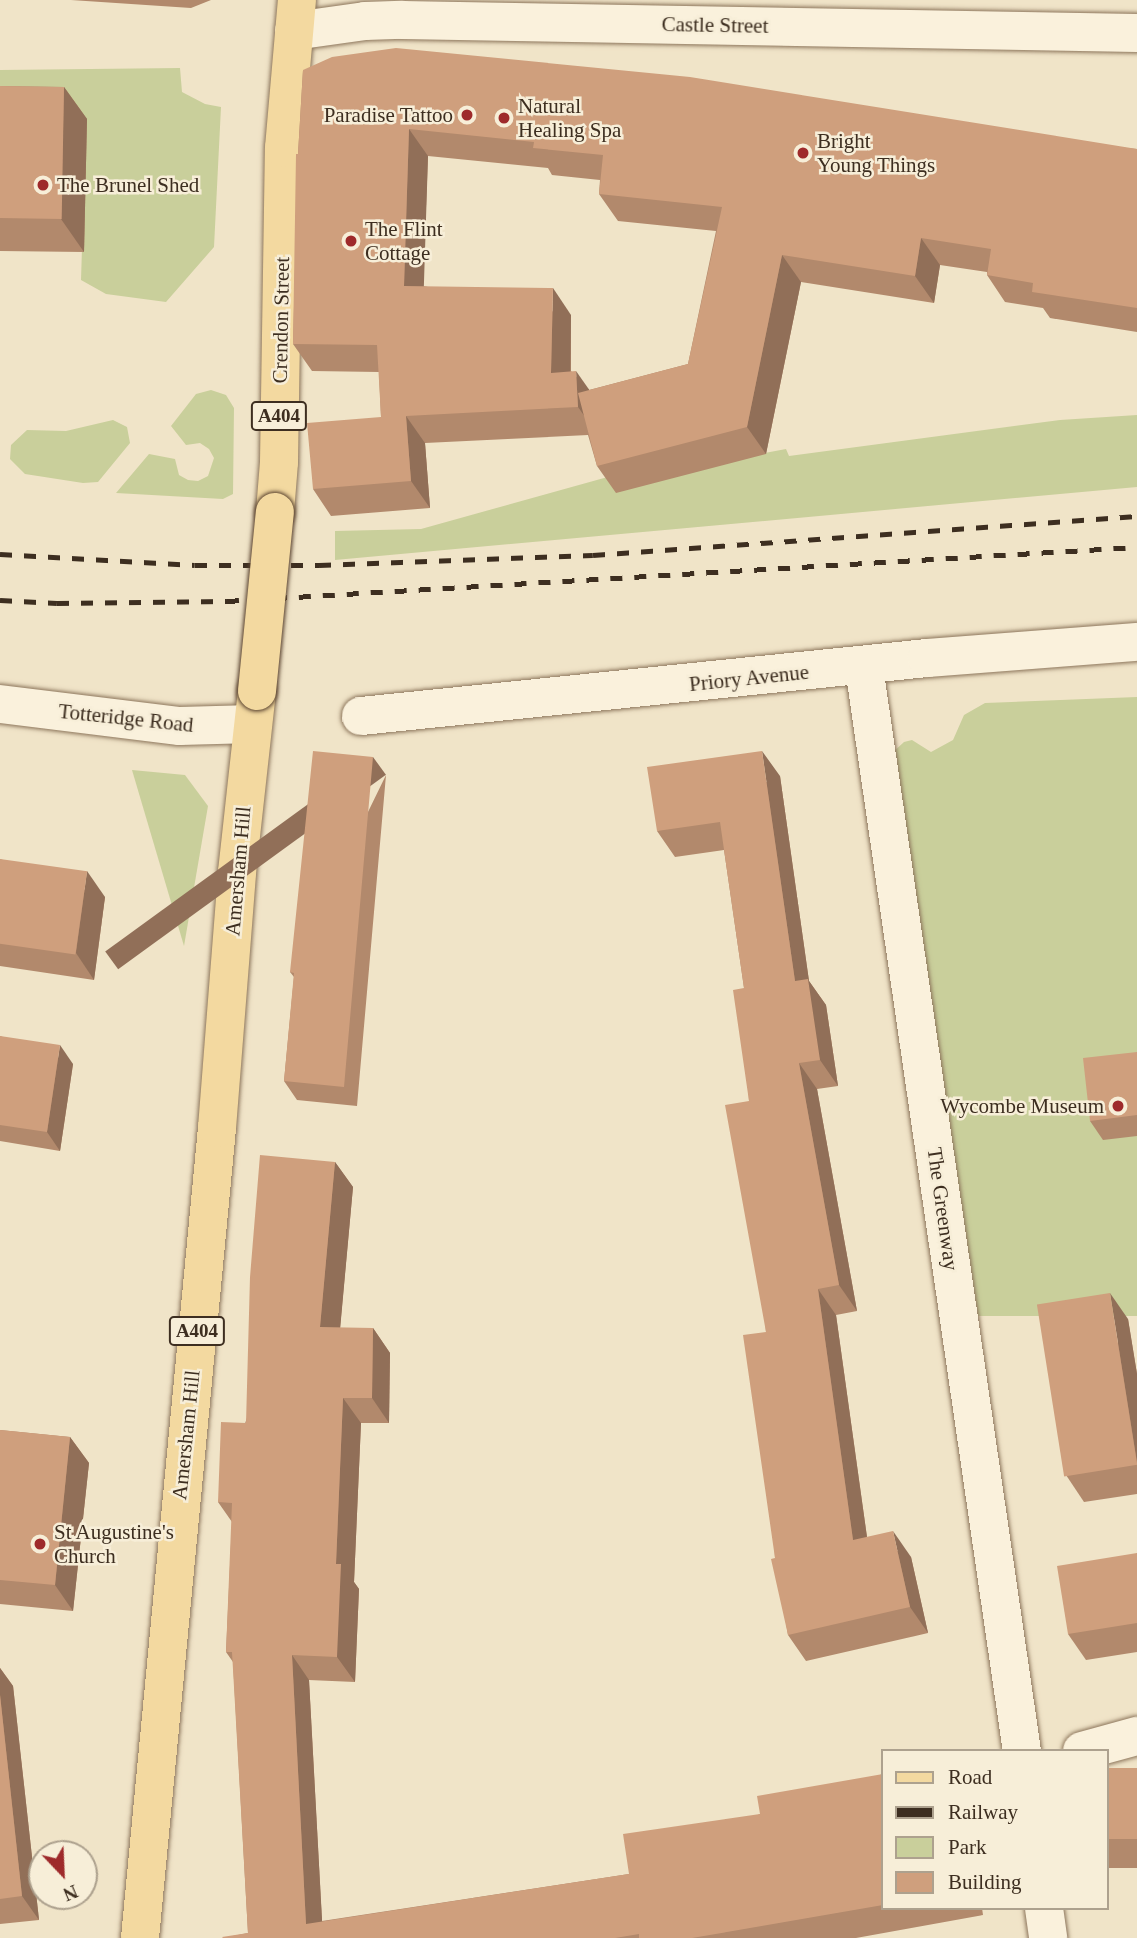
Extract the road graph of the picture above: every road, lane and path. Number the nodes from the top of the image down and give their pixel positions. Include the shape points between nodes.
1 (982, 15) edge
2 (295, 16) edge
3 (1137, 33) edge
4 (1137, 642) edge
5 (864, 667) junction
6 (0, 704) edge
7 (255, 707) junction
8 (361, 716) dead end
9 (1137, 1736) edge
10 (1022, 1749) edge
11 (1089, 1749) edge
12 (1044, 1910) edge
13 (140, 1938) edge
14 (1048, 1938) edge

1 - 2 street, Castle Street via 365,21
1 - 3 street, Castle Street
2 - 7 main road, Crendon Street / A404, bridge via 284,148 279,462
4 - 5 street, Priory Avenue
5 - 8 street, Priory Avenue
5 - 10 street, The Greenway
6 - 7 street, Totteridge Road via 180,726
7 - 13 main road, Amersham Hill / A404
9 - 11 street
12 - 14 street

